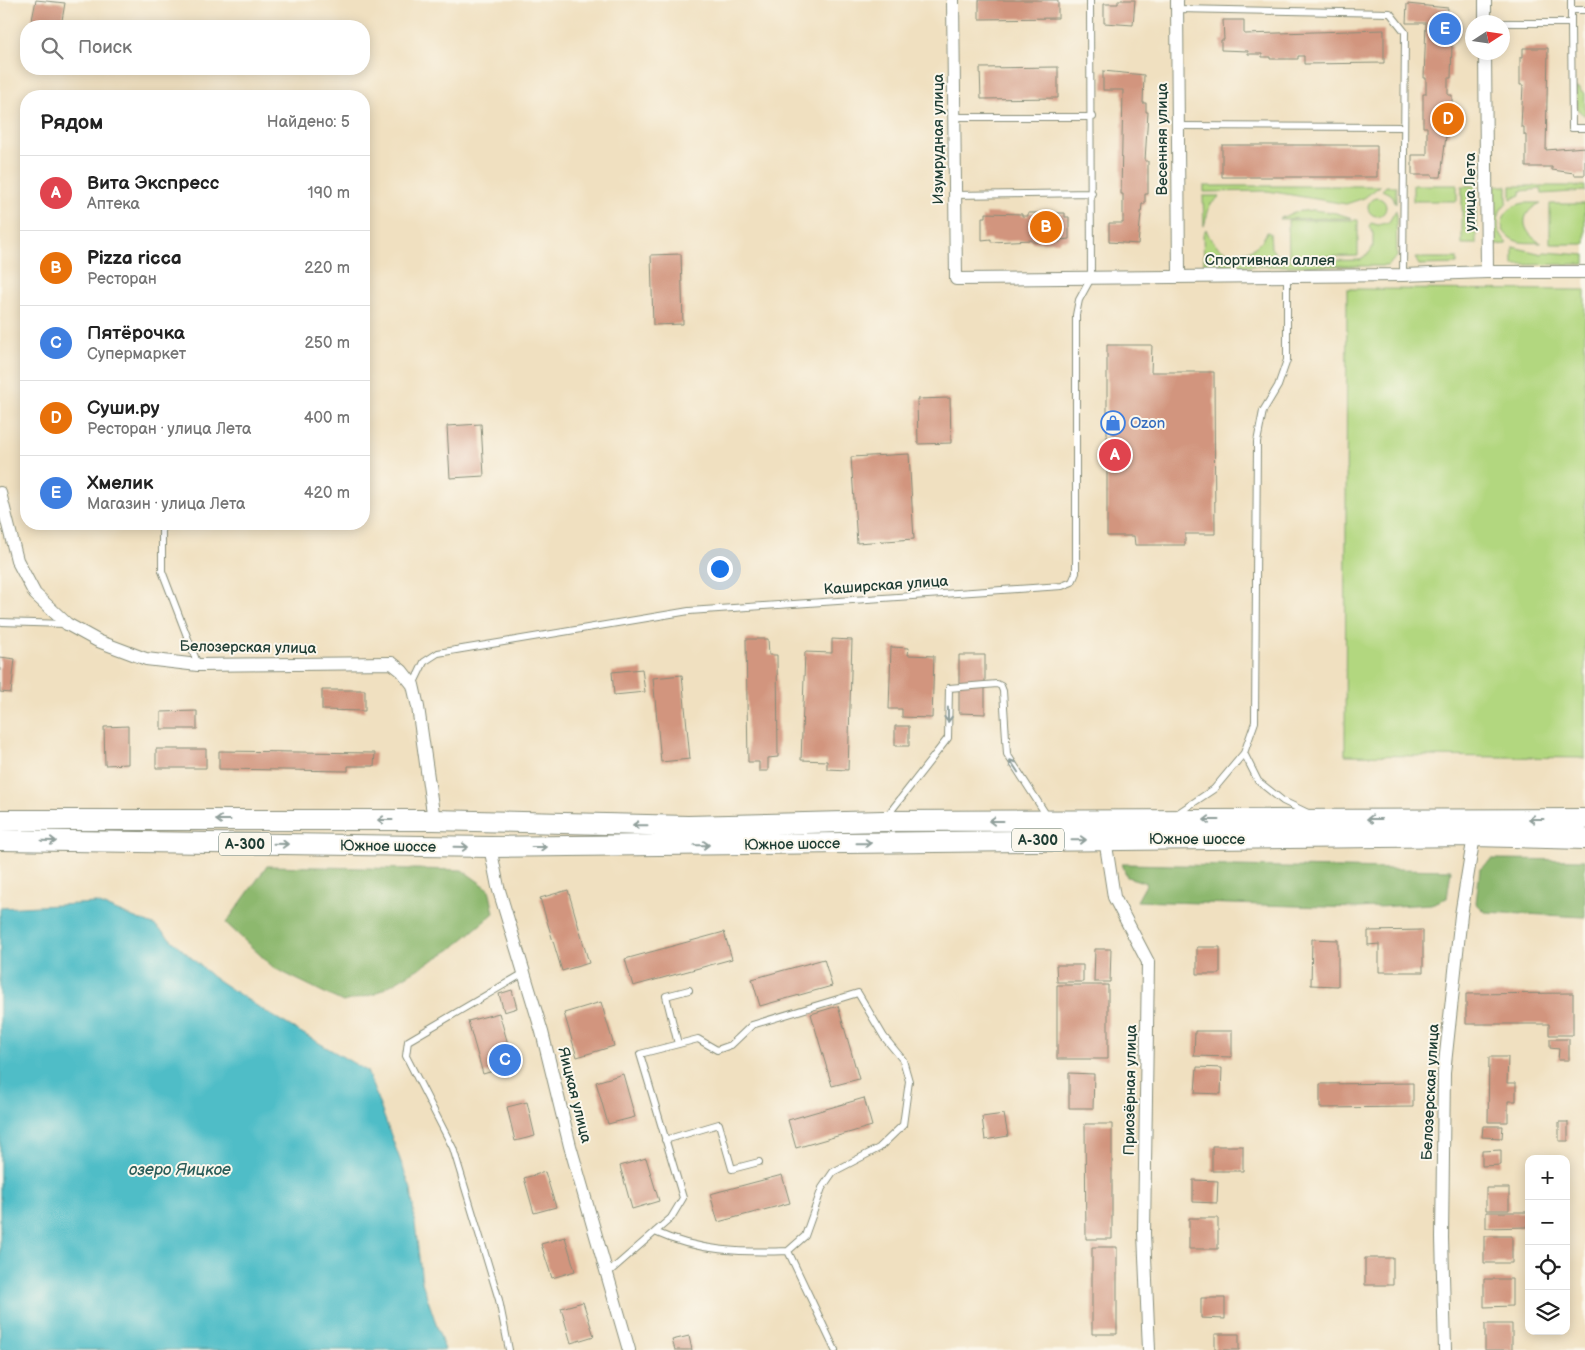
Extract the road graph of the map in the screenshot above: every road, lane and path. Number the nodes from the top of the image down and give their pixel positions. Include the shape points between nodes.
1 (953, 0) edge
2 (1090, 0) edge
3 (1485, 0) edge
4 (1571, 0) edge
5 (1177, 4) edge
6 (1571, 10) junction
7 (1585, 10) edge
8 (1485, 15) edge
9 (1571, 23) junction
10 (1510, 24) edge
11 (1485, 60) edge
12 (954, 117) junction
13 (1092, 117) junction
14 (1178, 126) junction
15 (1404, 127) junction
16 (1585, 128) edge
17 (1092, 193) junction
18 (954, 195) junction
19 (1487, 272) junction
20 (1585, 272) edge
21 (1403, 275) junction
22 (1287, 276) junction
23 (1179, 277) junction
24 (1091, 278) junction
25 (956, 279) joint
26 (0, 493) edge
27 (162, 530) edge
28 (0, 622) edge
29 (66, 624) junction
30 (198, 665) junction
31 (413, 685) junction
32 (1244, 753) junction
33 (1585, 819) edge
34 (0, 820) edge
35 (434, 820) junction
36 (1323, 820) junction
37 (883, 821) junction
38 (1050, 821) junction
39 (1166, 821) junction
40 (1474, 836) junction
41 (1105, 839) junction
42 (1585, 839) edge
43 (0, 840) edge
44 (490, 847) junction
45 (524, 973) junction
46 (689, 990) dead end
47 (678, 1044) junction
48 (665, 1140) junction
49 (759, 1162) dead end
50 (655, 1232) junction
51 (788, 1251) junction
52 (608, 1273) junction
53 (509, 1350) edge
54 (629, 1350) edge
55 (835, 1350) edge
56 (1149, 1350) edge
57 (1445, 1350) edge

1 - 12 street, Изумрудная улица
2 - 13 lane
3 - 8 street
4 - 6 lane
5 - 14 street, Весенняя улица
5 - 15 lane via 1390,13 1405,32
6 - 7 lane
6 - 9 lane
9 - 10 lane
9 - 16 lane via 1572,128
11 - 19 street, улица Лета
12 - 13 lane
12 - 18 street, Изумрудная улица
13 - 17 lane
14 - 15 lane
14 - 23 street, Весенняя улица
15 - 21 lane
17 - 18 lane
17 - 24 lane
18 - 25 street, Изумрудная улица
19 - 20 street, Спортивная аллея
19 - 21 street, Спортивная аллея
21 - 22 street, Спортивная аллея
22 - 23 street, Спортивная аллея
22 - 32 lane via 1287,360 1278,386 1263,411 1258,442 1255,722
23 - 24 street, Спортивная аллея
24 - 25 street, Спортивная аллея
24 - 31 lane, Каширская улица via 1076,315 1076,573 1072,582 1062,586 689,611 438,653 424,662
26 - 29 street, Белозерская улица via 17,560 35,594
27 - 30 lane via 162,572
28 - 29 lane
29 - 30 street, Белозерская улица via 98,641 146,659
30 - 31 street, Белозерская улица via 392,663
31 - 35 street, Белозерская улица
32 - 36 lane via 1258,781 1283,802
32 - 39 lane via 1214,789
33 -> 36 main road, Южное шоссе / А-300
35 -> 34 main road, Южное шоссе / А-300
37 -> 35 main road, Южное шоссе / А-300 via 688,826
36 -> 39 main road, Южное шоссе / А-300
38 -> 37 main road, Южное шоссе / А-300
38 -> 37 lane via 1007,754 1003,691 997,684 949,688 948,738
38 - 39 main road, Южное шоссе / А-300
40 - 41 main road, Южное шоссе / А-300
40 - 42 main road, Южное шоссе / А-300
40 - 57 street, Белозерская улица via 1461,915 1444,1073 1442,1238
44 -> 41 main road, Южное шоссе / А-300
41 - 56 street, Приозёрная улица via 1114,897 1148,962 1144,1233
43 -> 44 main road, Южное шоссе / А-300
44 - 45 street, Яицкая улица via 498,887
45 - 52 street, Яицкая улица
45 - 53 lane via 408,1041 406,1056 453,1148 498,1300
46 - 47 lane via 666,996
47 - 48 lane via 640,1054
47 - 51 lane via 698,1039 717,1050 731,1045 752,1025 858,993 902,1060 909,1081 903,1125 878,1148 833,1172 822,1188 805,1236
48 - 49 lane via 720,1124 732,1169
48 - 50 lane via 683,1198 670,1218
50 - 51 lane via 678,1243 751,1253
50 - 52 lane
51 - 55 lane
52 - 54 street, Яицкая улица

